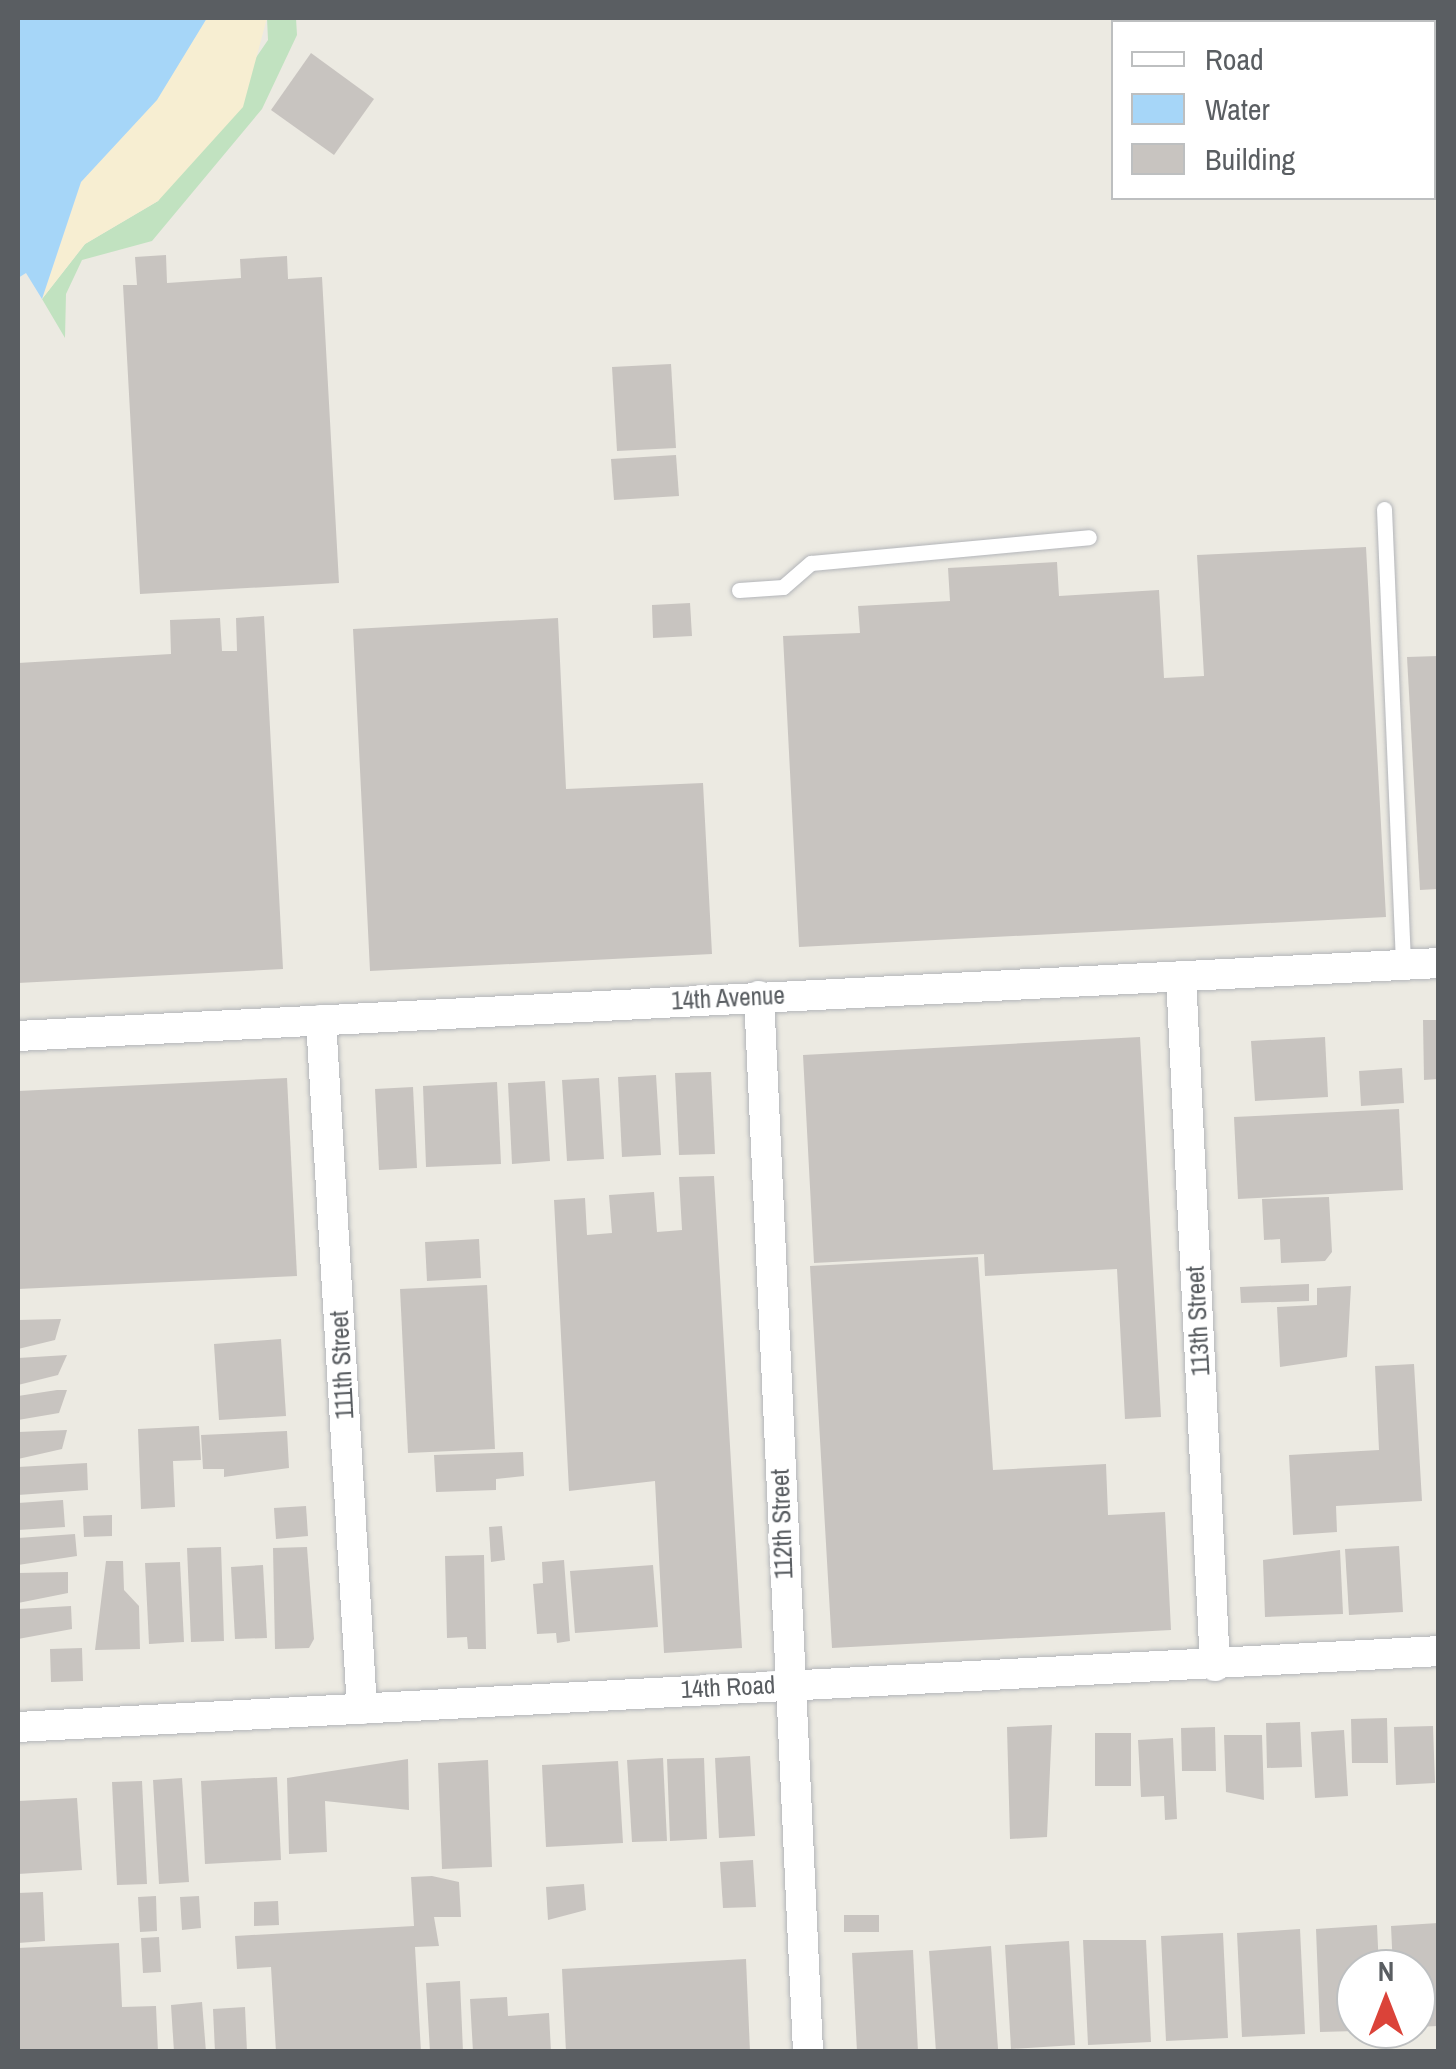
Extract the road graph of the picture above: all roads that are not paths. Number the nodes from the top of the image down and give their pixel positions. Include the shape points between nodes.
1 (1384, 509) dead end
2 (1089, 537) dead end
3 (739, 590) dead end
4 (1438, 963) edge
5 (1403, 964) junction
6 (1181, 976) junction
7 (758, 996) junction
8 (321, 1020) junction
9 (18, 1036) edge
10 (1438, 1651) edge
11 (1215, 1666) junction
12 (788, 1684) junction
13 (362, 1709) junction
14 (18, 1727) edge
15 (808, 2052) edge

1 - 5 lane
2 - 3 lane via 811,563 783,587
4 - 5 street, 14th Avenue
5 - 6 street, 14th Avenue
6 - 7 street, 14th Avenue
6 - 11 street, 113th Street
7 - 8 street, 14th Avenue
7 - 12 street, 112th Street
8 - 9 street, 14th Avenue
8 - 13 street, 111th Street
10 - 11 street, 14th Road
11 - 12 street, 14th Road
12 - 13 street, 14th Road
12 - 15 street, 112th Street
13 - 14 street, 14th Road

